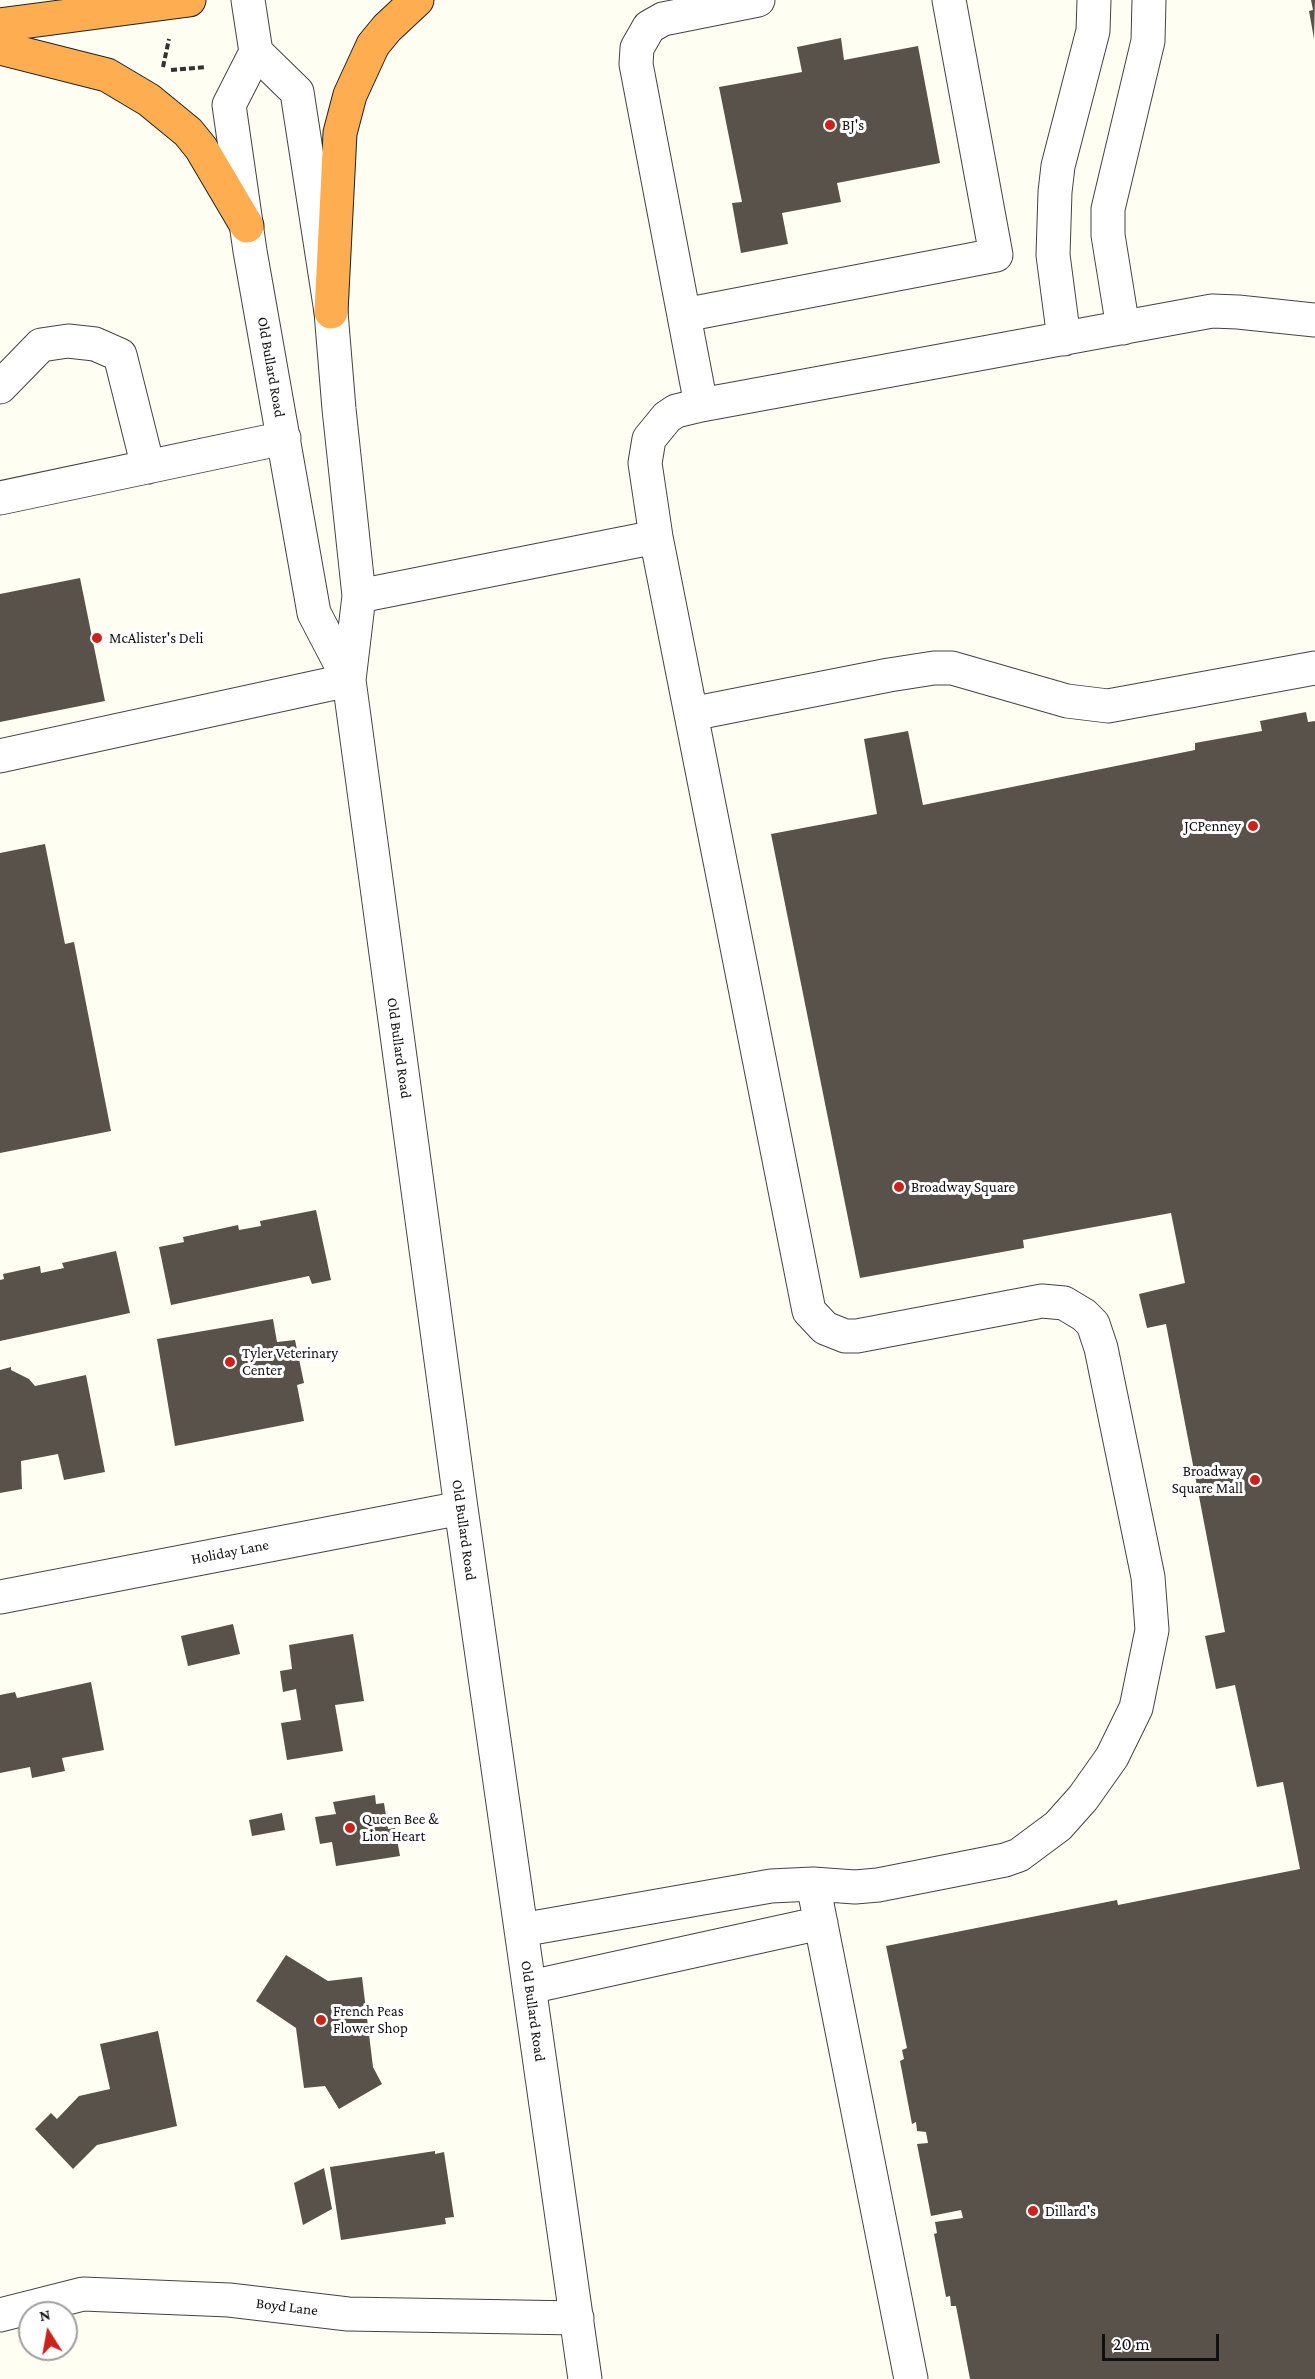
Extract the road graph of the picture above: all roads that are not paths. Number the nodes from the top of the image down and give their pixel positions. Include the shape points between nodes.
1 (189, 0) edge
2 (249, 0) edge
3 (417, 0) edge
4 (758, 0) edge
5 (949, 0) edge
6 (1094, 0) edge
7 (1149, 0) edge
8 (0, 25) edge
9 (0, 48) edge
10 (256, 52) junction
11 (247, 226) junction
12 (331, 312) junction
13 (684, 315) junction
14 (1315, 320) edge
15 (1123, 328) junction
16 (1064, 339) junction
17 (0, 387) edge
18 (701, 405) junction
19 (284, 438) junction
20 (148, 467) junction
21 (0, 498) edge
22 (656, 537) junction
23 (359, 596) junction
24 (1315, 668) edge
25 (349, 680) junction
26 (691, 714) junction
27 (0, 756) edge
28 (461, 1508) junction
29 (0, 1597) edge
30 (813, 1884) junction
31 (821, 1923) junction
32 (521, 1930) junction
33 (530, 1987) junction
34 (0, 2315) edge
35 (577, 2318) junction
36 (585, 2379) edge
37 (911, 2379) edge

1 - 8 highway
2 - 10 street
3 - 12 highway via 373,45 345,114 340,133
4 - 13 street via 663,19 649,27 637,48 636,64
5 - 13 street via 996,255
6 - 16 street via 1093,31 1054,192 1053,255
7 - 15 street via 1148,40 1108,209 1108,235
9 - 11 highway via 106,75 149,100 201,148
10 - 11 street, Old Bullard Road via 229,105
10 - 12 street, Old Bullard Road via 297,92
11 - 19 street, Old Bullard Road
12 - 23 street, Old Bullard Road
13 - 18 street
14 - 15 street via 1212,311
15 - 16 street
16 - 18 street
17 - 20 street via 41,345 68,341 95,344 120,355
18 - 22 street via 676,411 649,439 645,463
19 - 20 street
19 - 25 street, Old Bullard Road via 314,613
20 - 21 street
22 - 23 street
22 - 26 street
23 - 25 street, Old Bullard Road
24 - 26 street via 1108,706 1067,701 952,668 934,668
25 - 27 street
25 - 28 street, Old Bullard Road
26 - 30 street via 809,1311 825,1328 845,1336 1042,1301 1065,1303 1084,1315 1093,1324 1101,1348 1151,1598 1152,1630 1136,1708 1112,1757 1058,1826 1019,1855 1005,1860 878,1885
28 - 29 street, Holiday Lane
28 - 32 street, Old Bullard Road
30 - 31 street
30 - 32 street via 771,1886
31 - 33 street
31 - 37 street
32 - 33 street, Old Bullard Road
33 - 35 street, Old Bullard Road
34 - 35 street, Boyd Lane via 83,2294 228,2300 348,2314
35 - 36 street, Old Bullard Road

